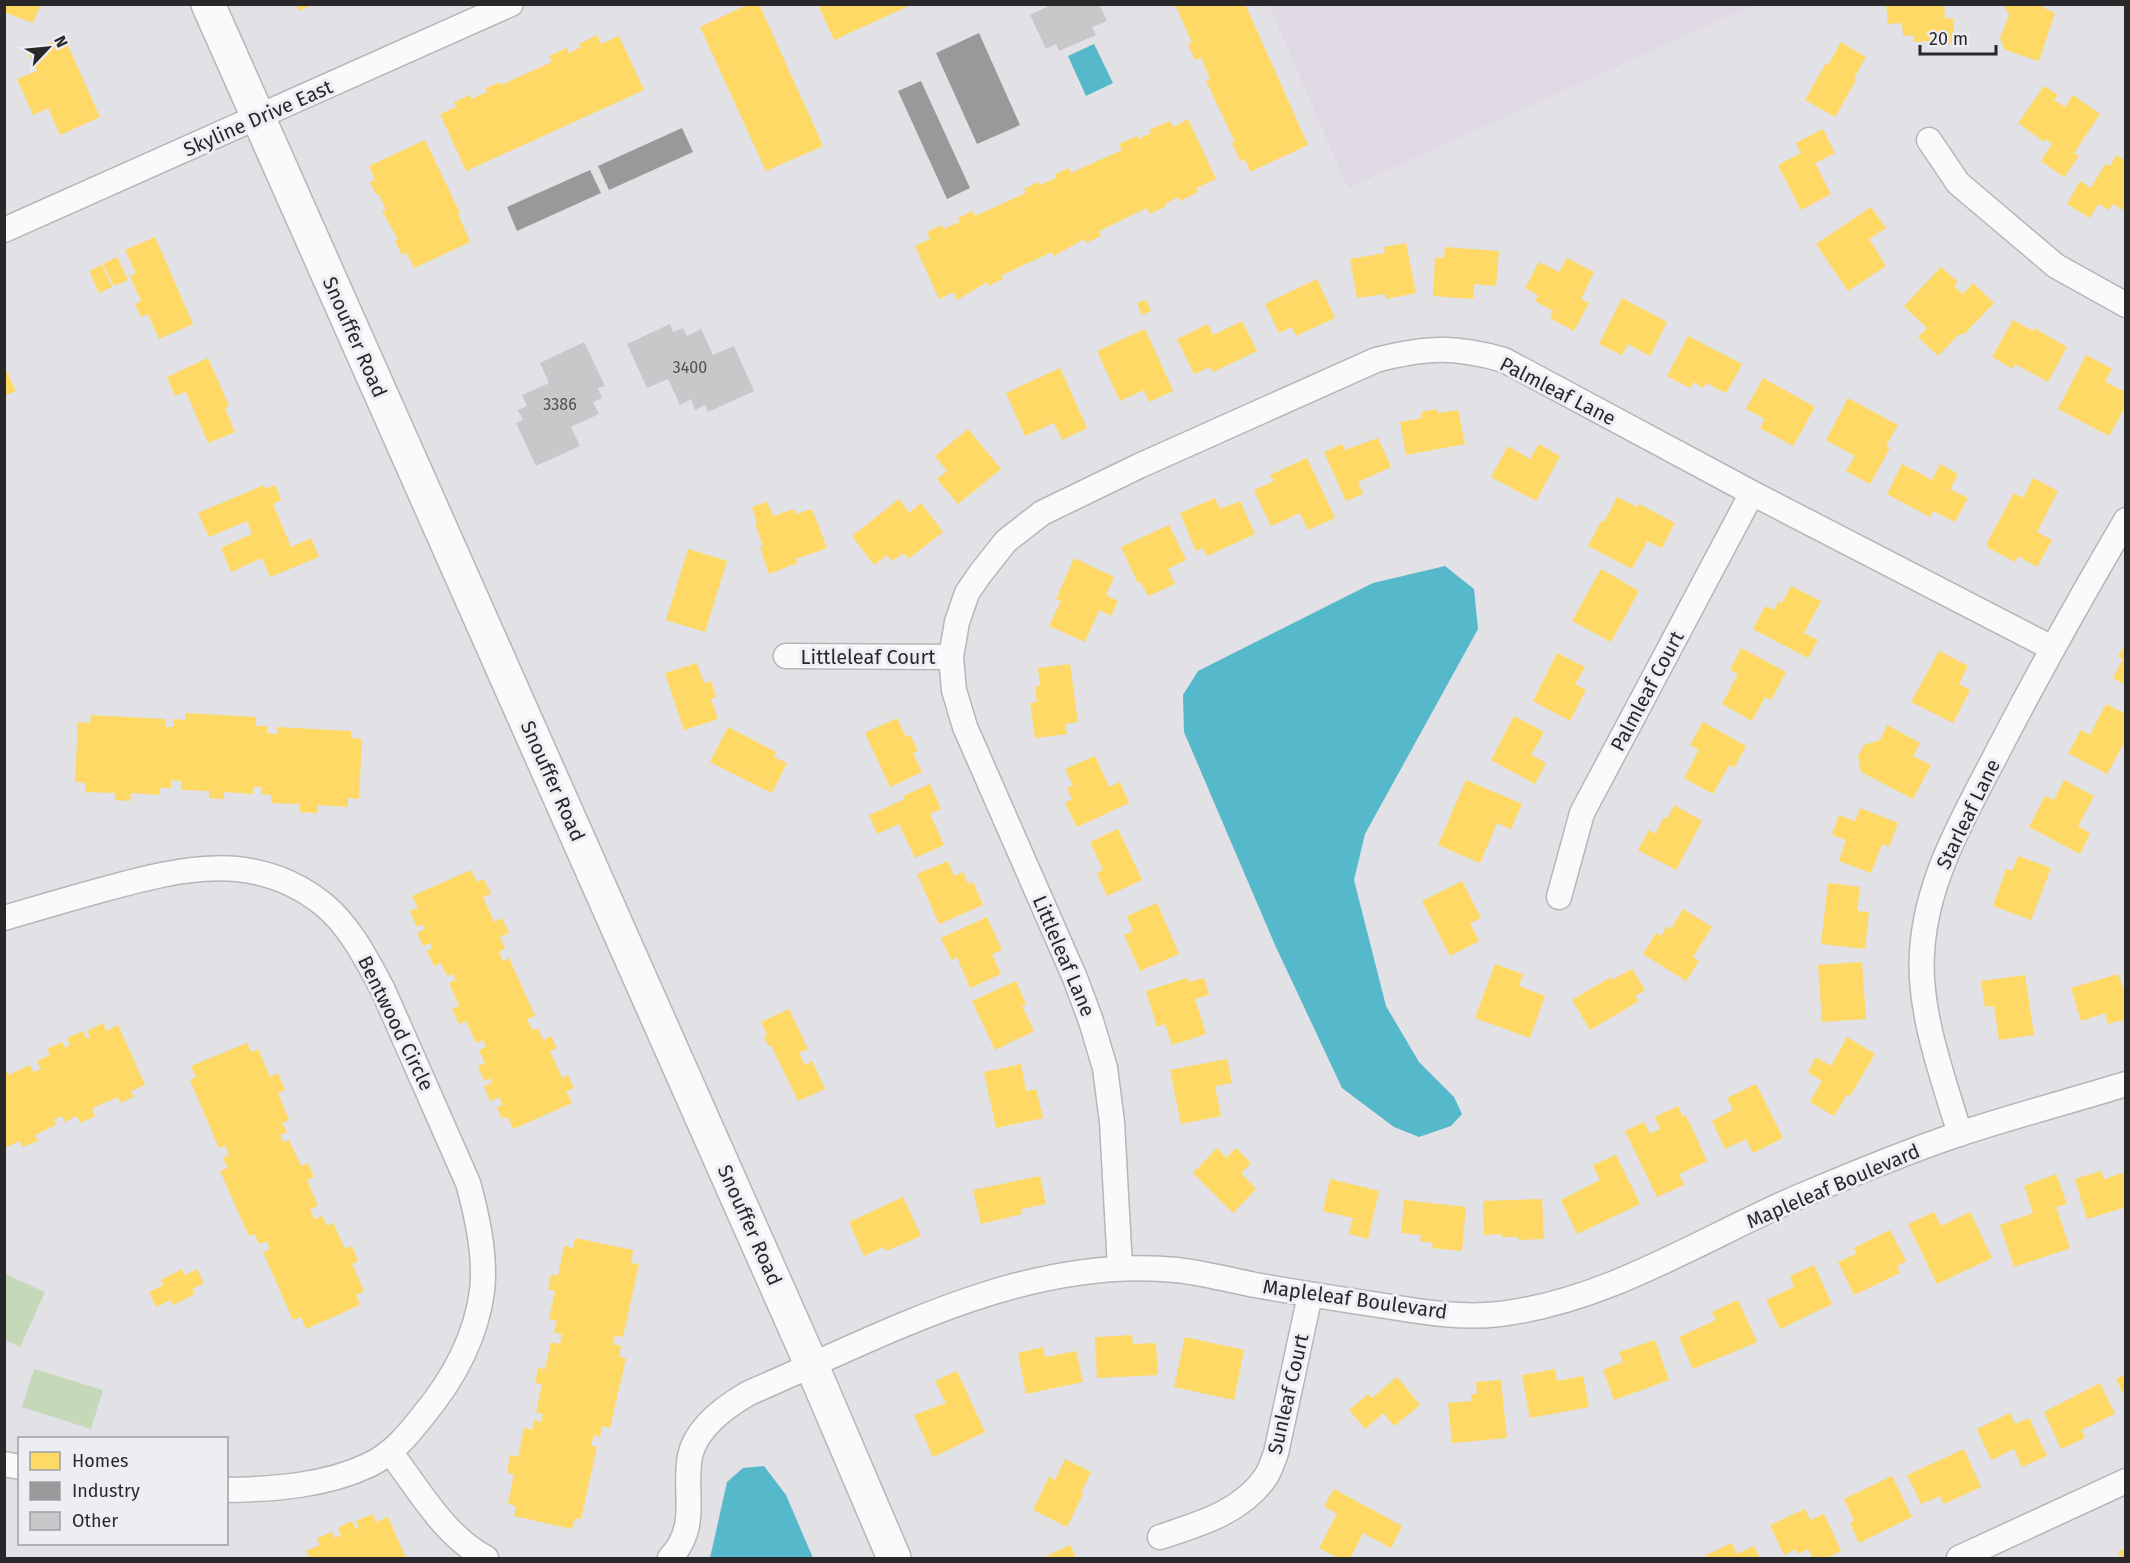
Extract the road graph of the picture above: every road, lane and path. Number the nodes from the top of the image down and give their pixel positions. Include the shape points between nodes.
1 (208, 4) edge
2 (511, 4) edge
3 (258, 118) junction
4 (1929, 140) dead end
5 (4, 230) edge
6 (2126, 305) edge
7 (1752, 493) junction
8 (2126, 520) edge
9 (2052, 648) junction
10 (786, 656) dead end
11 (951, 657) junction
12 (1559, 897) dead end
13 (4, 918) edge
14 (2126, 1084) edge
15 (1960, 1134) junction
16 (1120, 1268) junction
17 (1310, 1295) junction
18 (812, 1366) junction
19 (390, 1452) junction
20 (2126, 1481) edge
21 (228, 1490) edge
22 (1160, 1537) dead end
23 (486, 1558) edge
24 (670, 1558) edge
25 (894, 1558) edge
26 (1959, 1558) edge

1 - 3 main road, Snouffer Road
2 - 3 street, Skyline Drive East
3 - 5 street, Skyline Drive East
3 - 18 main road, Snouffer Road
4 - 6 street via 1958,183 2056,266
7 - 9 street, Palmleaf Lane
7 - 11 street, Palmleaf Lane via 1504,360 1440,348 1409,352 1376,360 1042,513 1006,541 967,593
7 - 12 street, Palmleaf Court via 1582,813
8 - 9 street, Starleaf Lane
9 - 15 street, Starleaf Lane via 1956,832 1940,868 1928,912 1922,953 1924,1004
10 - 11 street, Littleleaf Court
11 - 16 street, Littleleaf Lane via 954,690 965,727 1075,978 1105,1068
13 - 19 street, Bentwood Circle via 172,872 231,868 284,881 306,893 324,905 356,942 383,990 465,1174 476,1209 481,1254 482,1290 464,1352 430,1407
14 - 15 street, Mapleleaf Boulevard
15 - 17 street, Mapleleaf Boulevard via 1875,1164 1636,1273 1554,1303 1498,1314 1437,1314
16 - 17 street, Mapleleaf Boulevard via 1178,1270
16 - 18 street, Mapleleaf Boulevard via 1077,1272 978,1297 920,1317
17 - 22 street, Sunleaf Court via 1276,1452 1266,1477 1228,1512
18 - 24 street, Mapleleaf Boulevard via 739,1399 706,1426 690,1454 684,1539
18 - 25 main road, Snouffer Road
19 - 21 street, Bentwood Circle via 357,1470 311,1483
19 - 23 street via 452,1533
20 - 26 street

